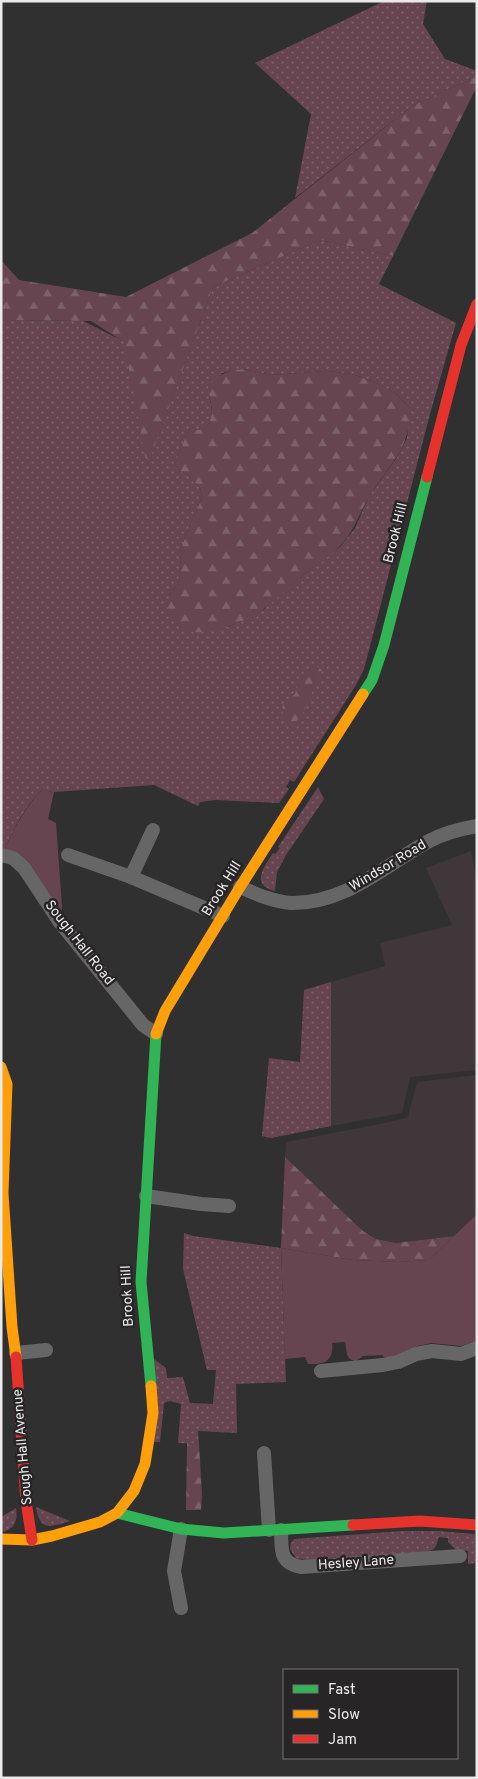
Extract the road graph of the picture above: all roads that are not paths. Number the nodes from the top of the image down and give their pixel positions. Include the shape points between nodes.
1 (477, 304) edge
2 (477, 826) edge
3 (153, 830) dead end
4 (1, 855) edge
5 (68, 855) dead end
6 (131, 877) junction
7 (240, 887) junction
8 (223, 916) junction
9 (156, 1034) junction
10 (1, 1067) edge
11 (146, 1196) junction
12 (230, 1206) dead end
13 (5, 1285) edge
14 (477, 1348) edge
15 (46, 1350) dead end
16 (16, 1353) junction
17 (321, 1370) dead end
18 (264, 1453) dead end
19 (117, 1513) junction
20 (477, 1526) edge
21 (181, 1529) junction
22 (275, 1530) junction
23 (1, 1539) edge
24 (32, 1540) junction
25 (460, 1556) dead end
26 (181, 1608) dead end

1 - 7 main road, Brook Hill via 459,354 384,645 372,680
2 - 7 street, Windsor Road via 435,839 365,882 315,901 290,903 269,899
3 - 6 street
4 - 9 street, Sough Hall Road via 13,858 24,868 59,921 143,1025
5 - 6 street
6 - 8 street
7 - 8 main road, Brook Hill
8 - 9 main road, Brook Hill via 165,1011
9 - 11 main road, Brook Hill
10 - 13 main road, Sough Hall Avenue via 7,1084 3,1193
11 - 12 street
11 - 19 main road, Brook Hill via 141,1282 153,1413 145,1464 134,1491
13 - 16 main road, Sough Hall Avenue
14 - 17 street via 462,1354 432,1351 383,1365
15 - 16 street
16 - 24 main road, Sough Hall Avenue via 26,1501
18 - 22 street, Hesley Lane
19 - 21 main road
19 - 24 main road via 87,1527
20 - 22 main road via 420,1521
21 - 22 main road via 224,1533
21 - 26 street via 174,1571
22 - 25 street, Hesley Lane via 283,1556 294,1566 301,1567
23 - 24 main road

